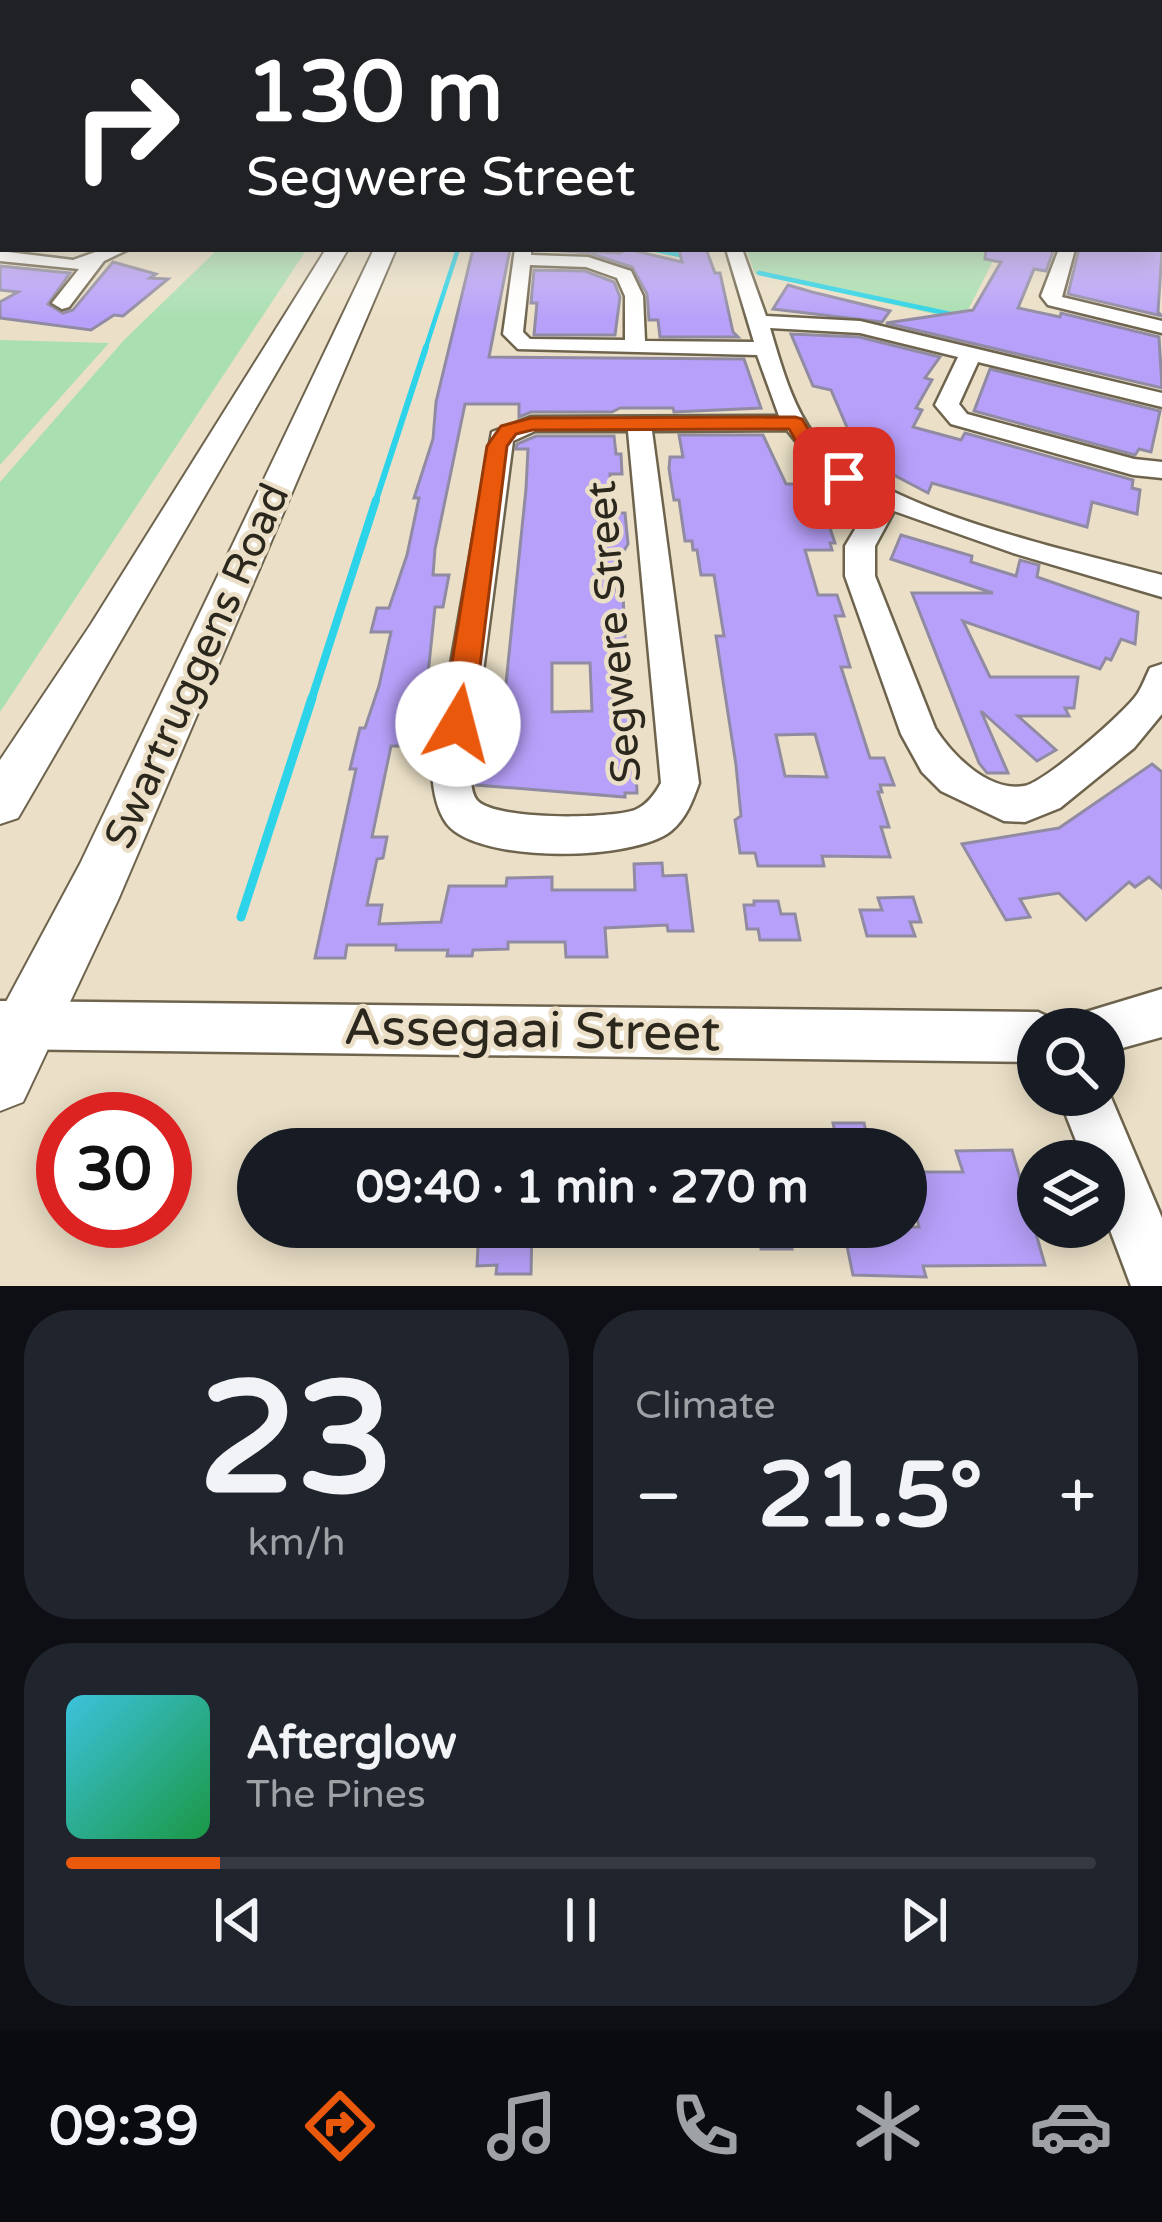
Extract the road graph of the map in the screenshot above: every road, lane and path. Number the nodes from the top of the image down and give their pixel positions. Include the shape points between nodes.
1 (114, 252) edge
2 (335, 252) edge
3 (384, 252) edge
4 (735, 252) edge
5 (1066, 252) edge
6 (522, 255) edge
7 (0, 256) edge
8 (95, 261) junction
9 (62, 303) dead end
10 (761, 322) junction
11 (1162, 327) edge
12 (634, 347) junction
13 (769, 349) junction
14 (971, 353) junction
15 (1162, 400) edge
16 (795, 423) junction
17 (638, 424) junction
18 (1162, 470) edge
19 (886, 500) junction
20 (1162, 586) edge
21 (1162, 677) edge
22 (0, 802) edge
23 (1162, 1013) edge
24 (1125, 1023) edge
25 (1017, 1037) edge
26 (8, 1043) edge
27 (1093, 1116) edge
28 (1162, 1286) edge

1 - 8 street
2 - 22 main road, Swartruggens Road
3 - 26 main road, Swartruggens Road via 99,882
4 - 10 street
5 - 11 street via 1050,296 1055,302
6 - 12 street via 625,275 634,296
6 - 12 street via 518,340 547,349
7 - 8 street
8 - 9 street
10 - 13 street
10 - 14 street via 846,325
12 - 13 street
13 - 16 street
14 - 15 street
14 - 18 street via 947,405 959,419
16 - 17 street, Segwere Street
16 - 19 street via 827,466
17 - 17 street, Segwere Street via 531,424 508,430 497,446 451,771 465,816 485,829 623,833 659,818 673,802 680,783
19 - 20 street
19 - 21 street via 860,546 860,576 919,734 955,779 1004,803 1046,796 1121,737 1153,701
23 - 24 street
25 - 26 street, Assegaai Street
27 - 28 street

